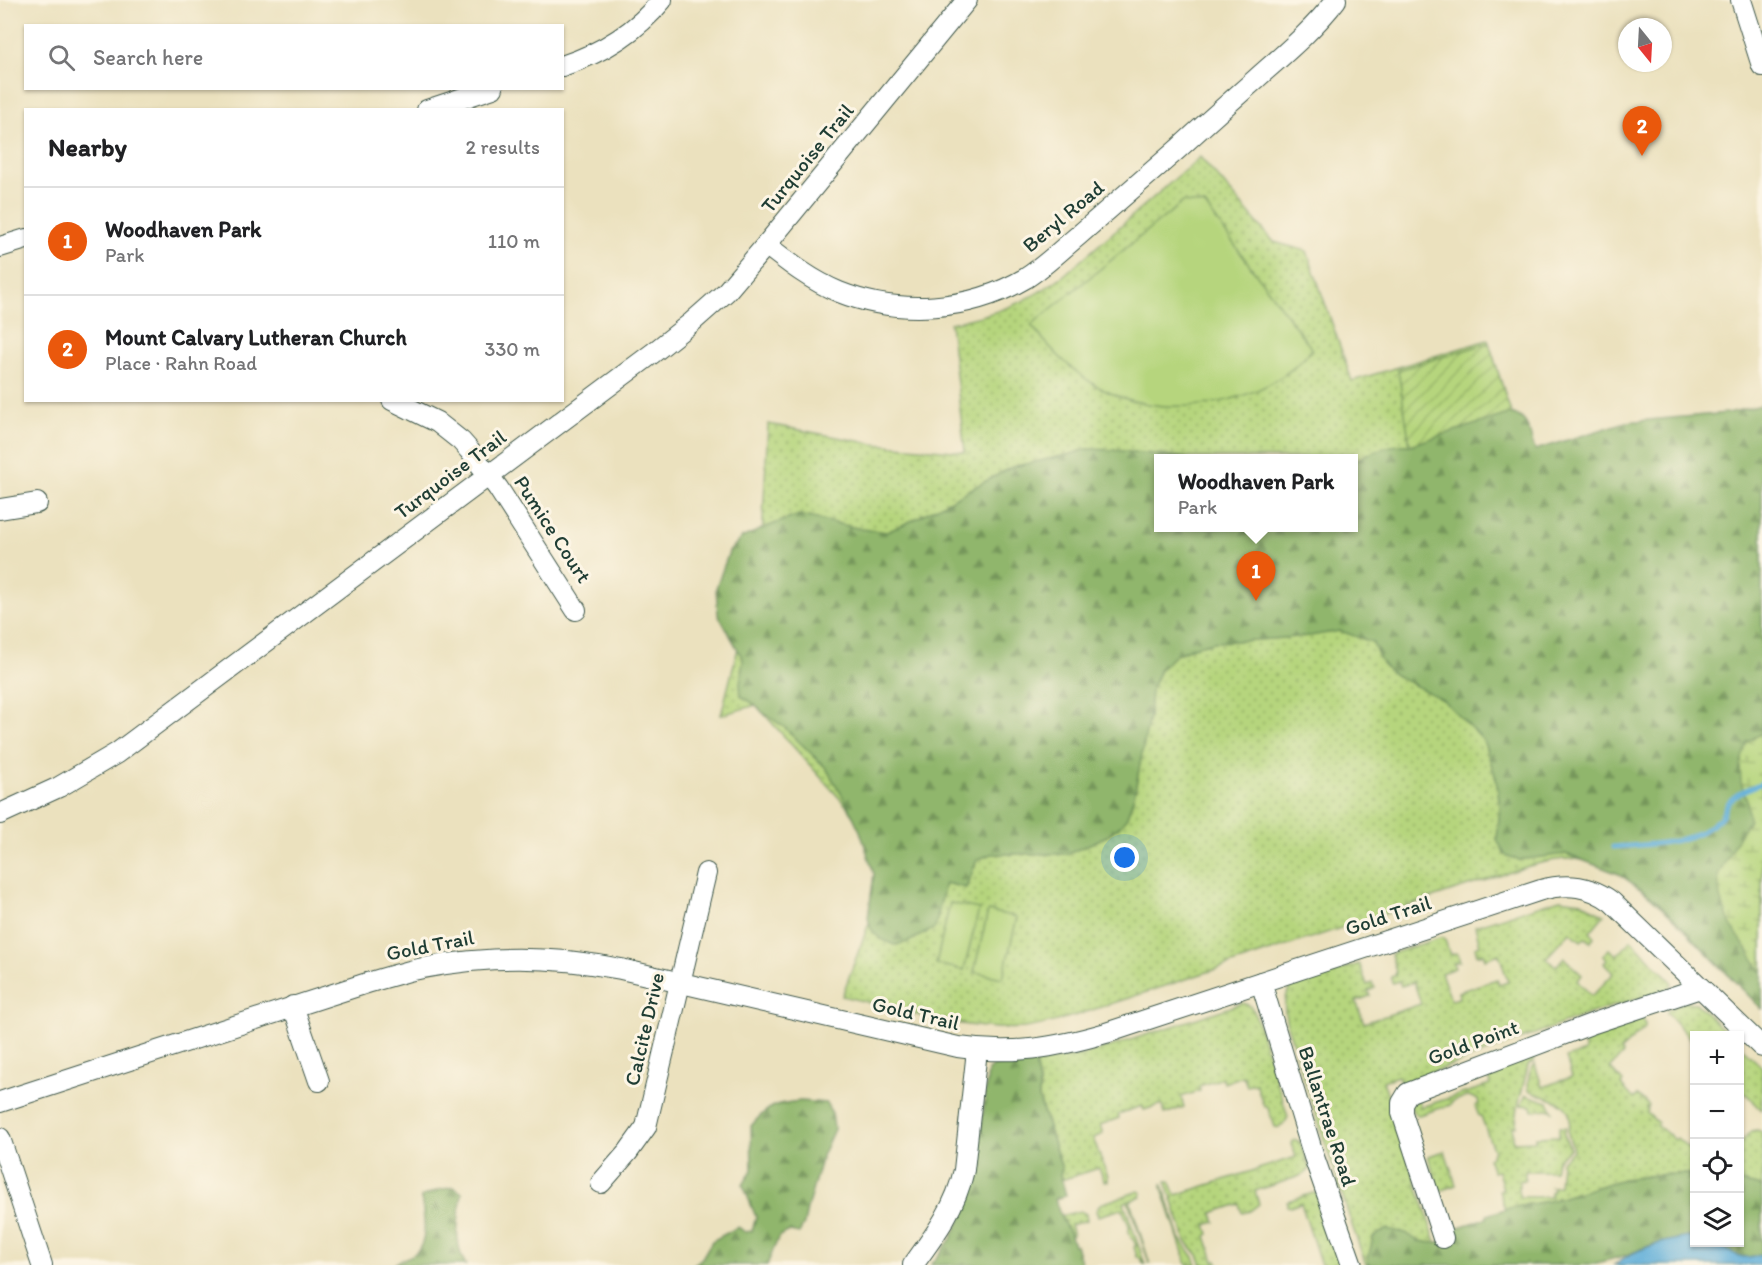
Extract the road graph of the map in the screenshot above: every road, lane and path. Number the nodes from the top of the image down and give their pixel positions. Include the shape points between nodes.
1 (662, 0) edge
2 (967, 0) edge
3 (1336, 0) edge
4 (1741, 0) edge
5 (564, 65) edge
6 (1762, 66) edge
7 (488, 90) edge
8 (448, 106) edge
9 (24, 240) edge
10 (766, 245) junction
11 (0, 247) edge
12 (396, 402) edge
13 (488, 475) junction
14 (37, 503) dead end
15 (0, 510) edge
16 (576, 610) dead end
17 (0, 814) edge
18 (706, 873) dead end
19 (1261, 982) junction
20 (680, 983) junction
21 (1700, 988) junction
22 (293, 1006) junction
23 (1762, 1047) edge
24 (977, 1050) junction
25 (319, 1081) dead end
26 (0, 1102) edge
27 (0, 1138) edge
28 (601, 1183) dead end
29 (1443, 1238) dead end
30 (42, 1265) edge
31 (913, 1265) edge
32 (1352, 1265) edge

1 - 5 street via 619,40
2 - 10 street, Turquoise Trail
3 - 10 street, Beryl Road via 1303,38 1139,183 1036,272 1013,285 953,304 892,305 828,287
4 - 6 street
7 - 8 street
9 - 11 street
10 - 13 street, Turquoise Trail via 710,307
12 - 13 street, Pumice Court via 446,429
13 - 16 street, Pumice Court
13 - 17 street, Turquoise Trail via 117,753 59,787
14 - 15 street
18 - 20 street, Calcite Drive
19 - 21 street, Gold Trail via 1566,885 1604,896
19 - 24 street, Gold Trail via 1076,1041 1037,1049
19 - 32 street, Ballantrae Road
20 - 22 street, Gold Trail via 581,962 498,958 421,968
20 - 24 street, Gold Trail
20 - 28 street, Calcite Drive via 646,1127
21 - 23 street, Gold Trail
21 - 29 street, Gold Point via 1408,1093 1402,1113
22 - 25 street
22 - 26 street, Gold Trail
24 - 31 street via 961,1184 953,1206
27 - 30 street

